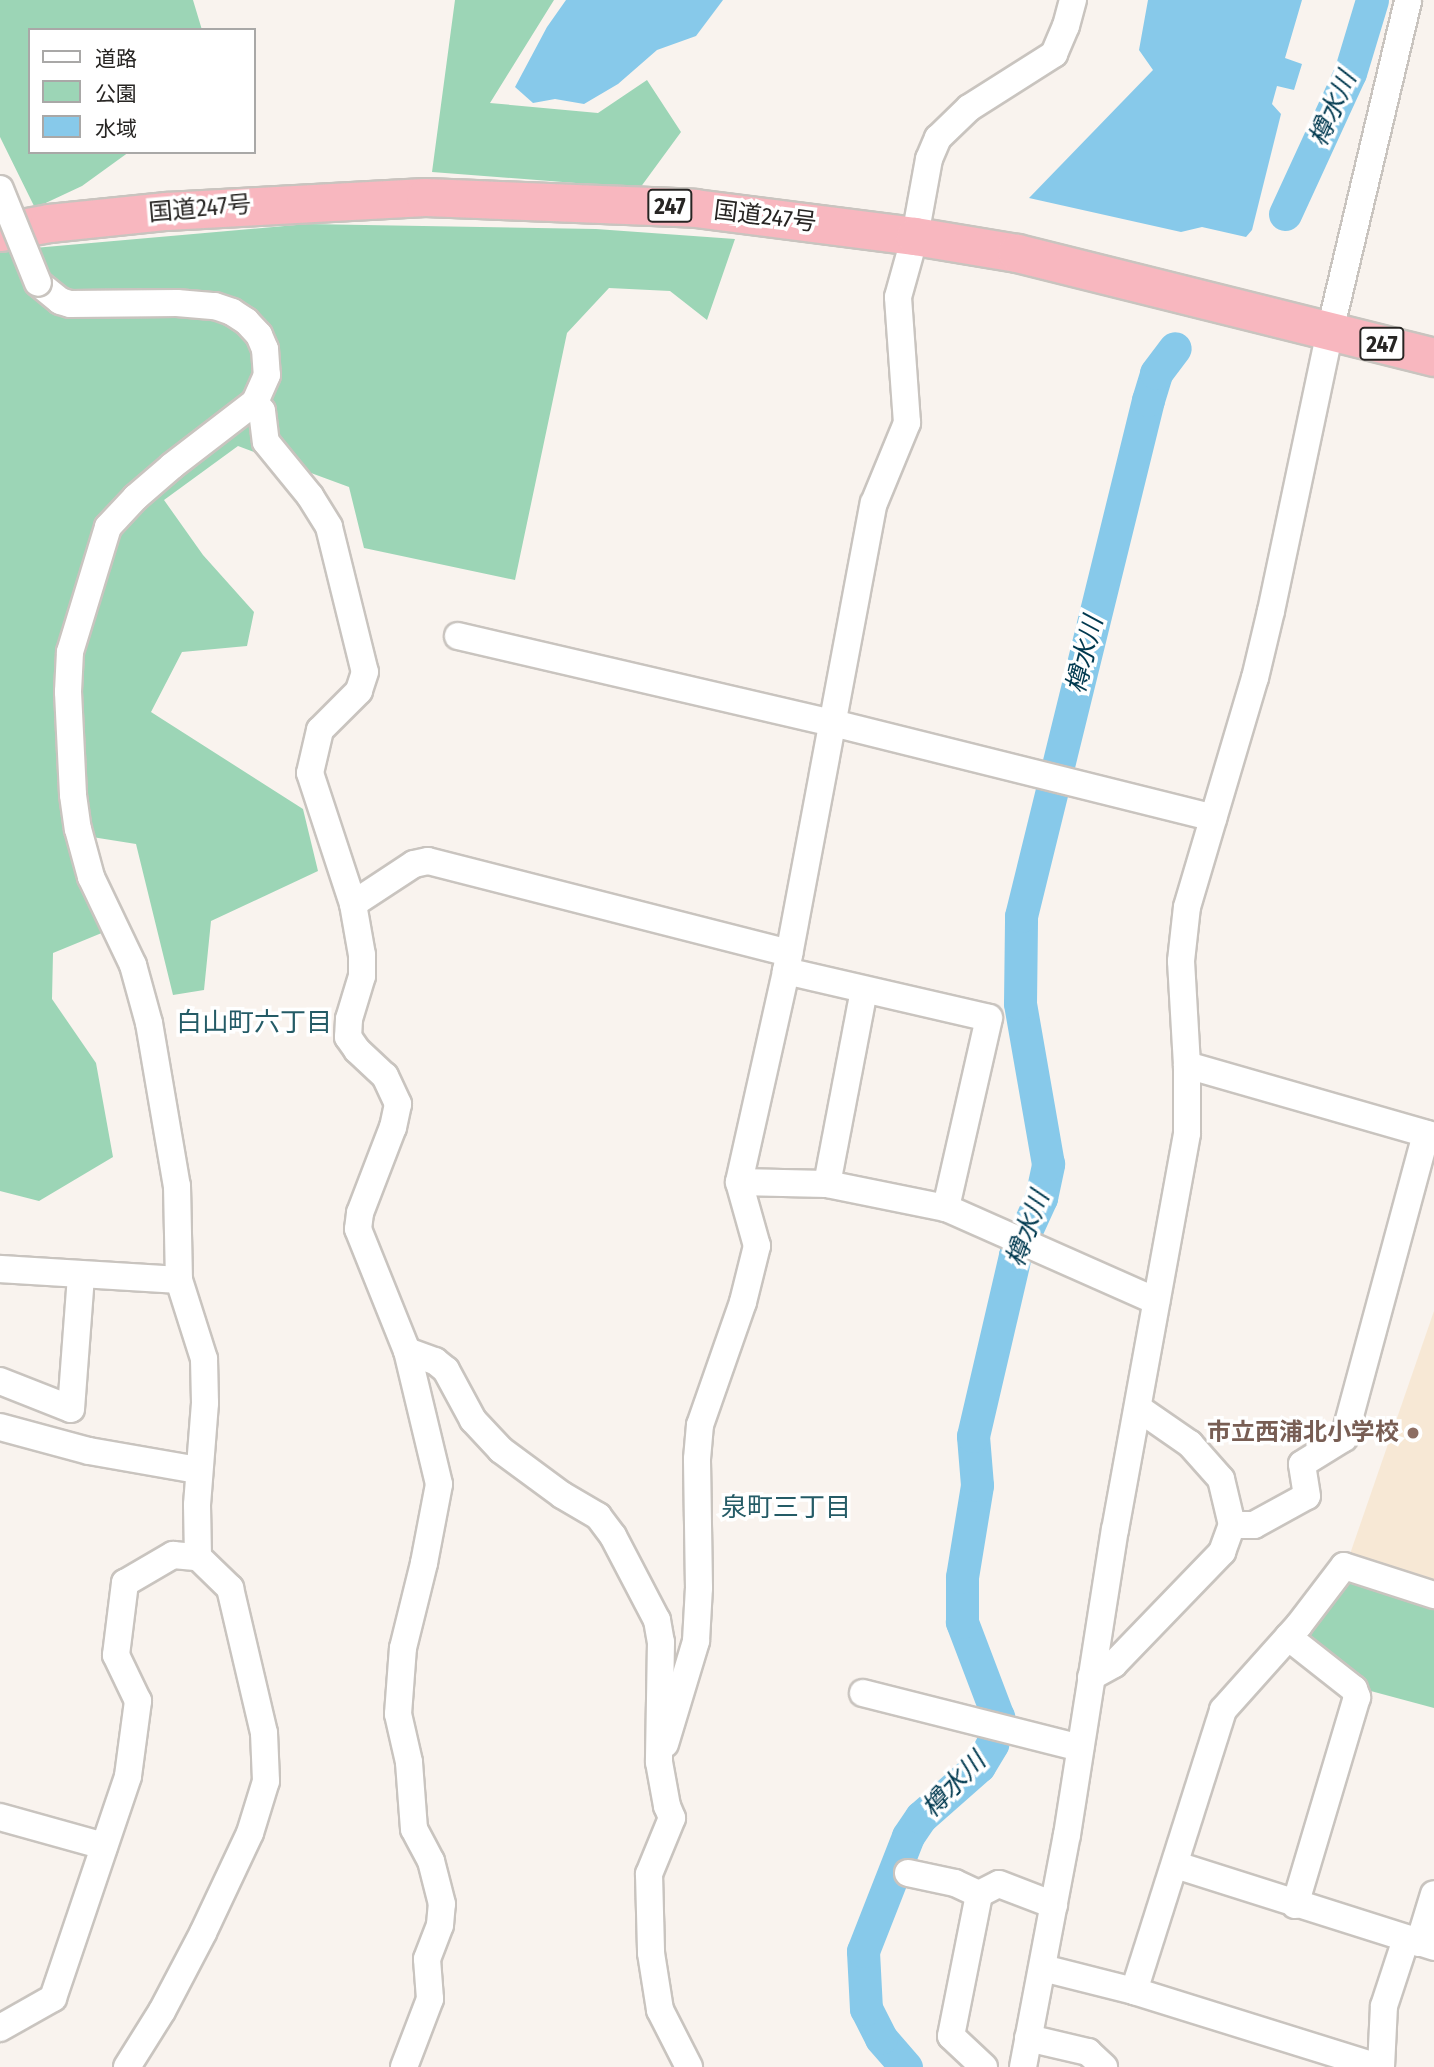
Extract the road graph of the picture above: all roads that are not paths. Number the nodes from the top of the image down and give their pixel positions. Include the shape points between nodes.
1 (1073, 0) edge
2 (1408, 0) edge
3 (0, 189) edge
4 (0, 232) edge
5 (915, 236) junction
6 (1330, 331) junction
7 (1434, 357) edge
8 (255, 402) junction
9 (458, 636) dead end
10 (833, 723) junction
11 (1213, 818) junction
12 (353, 904) junction
13 (788, 962) junction
14 (864, 990) junction
15 (1187, 1065) junction
16 (1430, 1135) edge
17 (739, 1182) junction
18 (827, 1184) junction
19 (946, 1208) junction
20 (0, 1269) edge
21 (81, 1275) junction
22 (179, 1280) junction
23 (1156, 1301) junction
24 (408, 1351) junction
25 (0, 1381) edge
26 (1139, 1408) junction
27 (0, 1427) edge
28 (198, 1470) junction
29 (1232, 1525) junction
30 (198, 1557) junction
31 (1434, 1595) edge
32 (1288, 1637) junction
33 (1091, 1677) junction
34 (863, 1693) dead end
35 (1080, 1748) junction
36 (659, 1762) junction
37 (0, 1817) edge
38 (104, 1846) junction
39 (1176, 1865) junction
40 (908, 1873) dead end
41 (979, 1894) junction
42 (1434, 1894) edge
43 (1054, 1905) junction
44 (1295, 1905) junction
45 (1420, 1943) edge
46 (1043, 1968) junction
47 (1134, 1991) junction
48 (0, 2028) edge
49 (1028, 2038) junction
50 (127, 2067) edge
51 (404, 2067) edge
52 (689, 2067) edge
53 (984, 2067) edge
54 (1023, 2067) edge
55 (1104, 2067) edge
56 (1379, 2067) edge

1 - 5 street via 1054,54 985,96 938,138 929,159
2 - 6 street
3 - 8 street, bridge via 38,283 60,301 177,303 232,312 259,335 265,349 267,375
4 - 5 highway, 国道247号 / 247 via 166,211 425,197 695,208
5 - 6 highway, 国道247号 / 247 via 1017,253
5 - 10 street via 898,297 907,423 874,503
6 - 7 highway, 国道247号 / 247
6 - 11 street via 1272,611
8 - 12 street via 262,411 266,442 329,527 365,671 359,691 320,730 310,773
8 - 22 street via 163,474 108,527 70,652 70,744 78,829 91,877 133,965 149,1023 177,1186
9 - 10 street
10 - 11 street
10 - 13 street
11 - 15 street via 1187,907 1181,961
12 - 13 street via 414,864 428,861
12 - 24 street via 362,976 348,1037 385,1076 398,1104 358,1229
13 - 14 street
13 - 17 street
14 - 18 street
14 - 19 street via 989,1018
15 - 16 street
15 - 23 street via 1186,1133
16 - 29 street via 1344,1438 1302,1464 1307,1496 1254,1525
17 - 18 street
17 - 36 street via 757,1246 743,1302 700,1425 696,1641
18 - 19 street
19 - 23 street
20 - 21 street
21 - 22 street
21 - 25 street via 71,1409
22 - 28 street via 204,1359
23 - 26 street
24 - 36 street via 441,1364 483,1433 553,1488 598,1516 612,1536 657,1620 661,1642
24 - 51 street via 439,1484 403,1648 398,1714 410,1762 414,1829 431,1861 442,1904 440,1925 426,1959 430,1999
26 - 29 street via 1190,1444 1222,1479
26 - 33 street
27 - 28 street via 89,1451
28 - 30 street
29 - 33 street via 1222,1552 1114,1664
30 - 38 street via 173,1555 125,1583 116,1655 138,1701 128,1776
30 - 50 street via 230,1588 264,1733 266,1781 250,1833 202,1933
31 - 32 street via 1343,1566
32 - 39 street via 1223,1710
32 - 44 street via 1354,1689 1357,1697
33 - 35 street
34 - 35 street
35 - 43 street
36 - 52 street via 672,1818 649,1874 651,1953 660,2010
37 - 38 street
38 - 48 street via 53,1998
39 - 44 street
39 - 47 street
40 - 41 street via 955,1883
41 - 43 street via 999,1884
41 - 53 street via 951,2036
42 - 45 street
43 - 46 street
44 - 45 street
45 - 56 street via 1384,2006
46 - 47 street
46 - 49 street
47 - 56 street
49 - 54 street
49 - 55 street via 1088,2052

